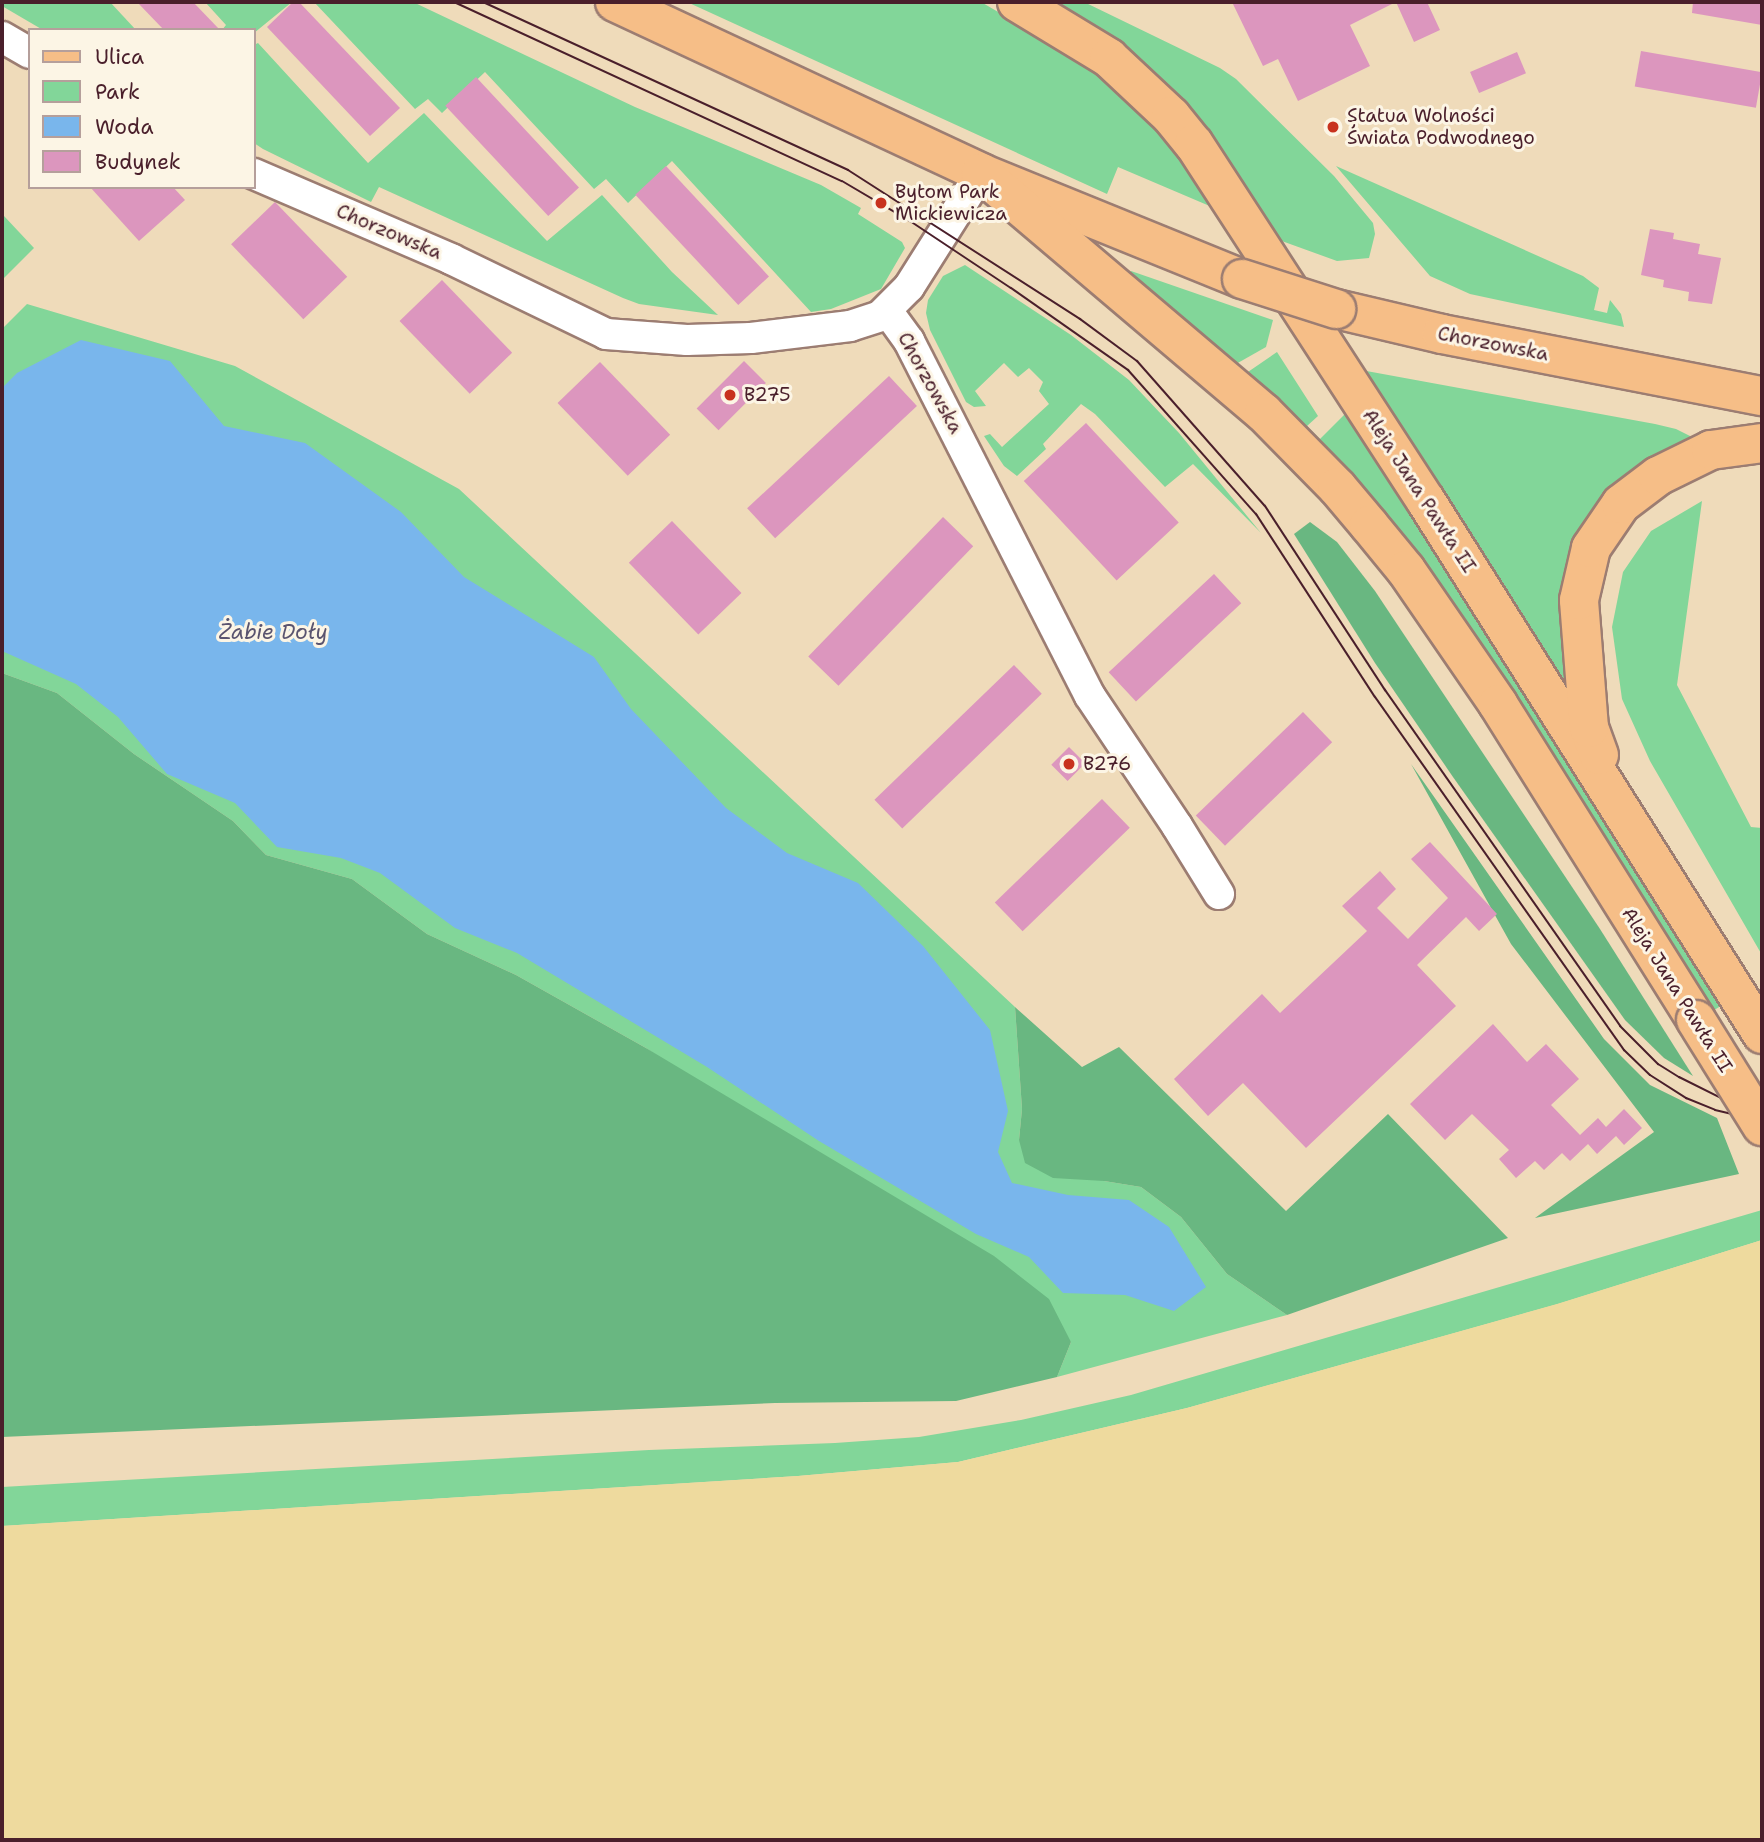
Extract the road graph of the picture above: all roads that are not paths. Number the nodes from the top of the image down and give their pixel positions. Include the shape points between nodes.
1 (615, 2) edge
2 (1017, 2) edge
3 (2, 37) edge
4 (28, 52) edge
5 (981, 173) junction
6 (256, 175) edge
7 (888, 312) junction
8 (1762, 396) edge
9 (1762, 443) edge
10 (1613, 796) junction
11 (1219, 894) dead end
12 (1762, 1034) edge
13 (1762, 1126) edge

1 - 5 main road, Chorzowska
2 - 10 main road, Aleja Jana Pawła II via 1109,58 1194,144
3 - 4 street
5 - 7 street
5 - 8 main road, Chorzowska, bridge via 1242,279 1336,309
5 - 13 main road, Aleja Jana Pawła II, bridge via 1255,405 1318,467 1406,570 1498,704
6 - 7 street, Chorzowska via 451,259 606,334 646,339 751,338 850,326
7 - 11 street, Chorzowska via 909,341 1090,696
9 - 10 main road via 1711,450 1658,476 1622,504 1591,548 1579,600 1583,679 1590,727
10 - 12 main road, Aleja Jana Pawła II

